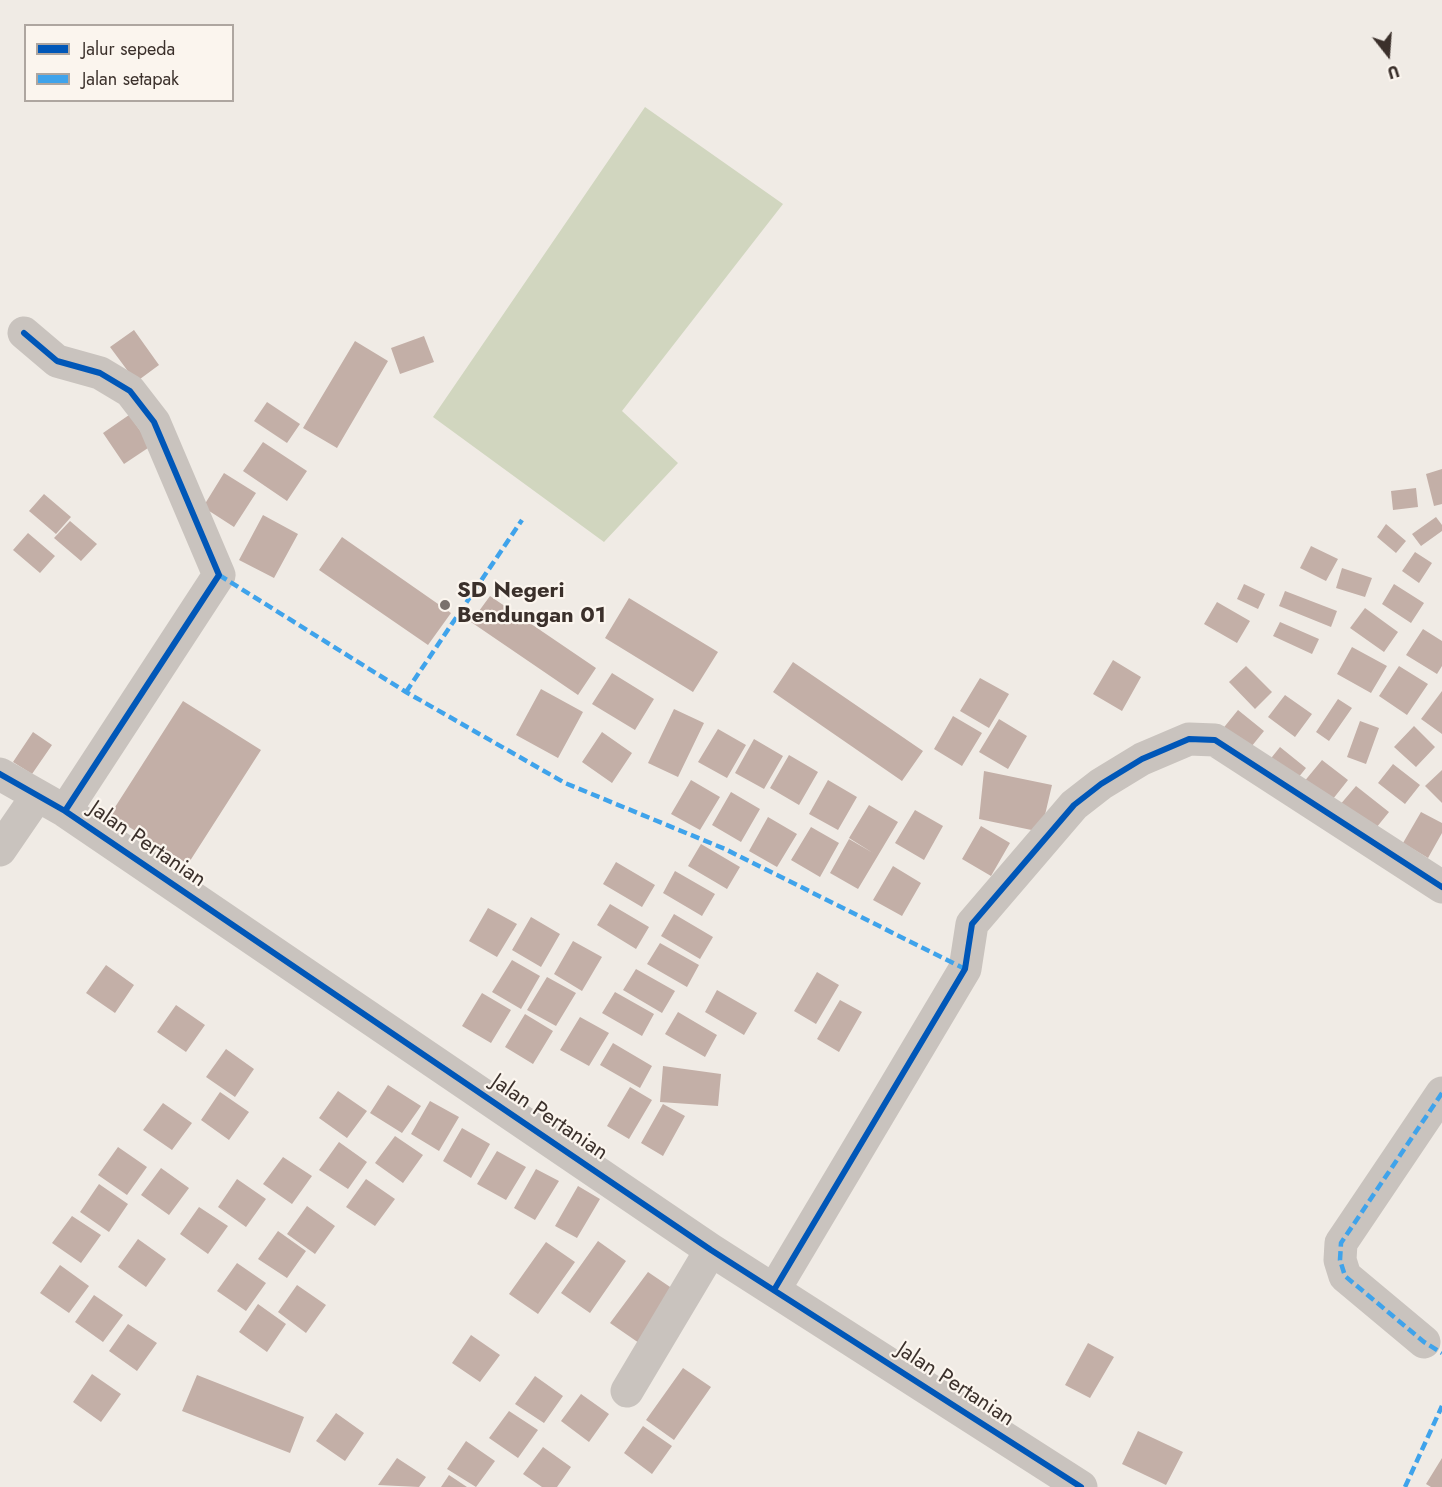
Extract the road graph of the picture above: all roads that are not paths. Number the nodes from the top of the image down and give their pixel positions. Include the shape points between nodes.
1 (24, 333) dead end
2 (0, 774) edge
3 (51, 804) junction
4 (0, 850) edge
5 (1442, 887) edge
6 (1442, 1093) edge
7 (711, 1250) junction
8 (774, 1290) junction
9 (1424, 1342) dead end
10 (627, 1391) dead end
11 (1074, 1485) edge

1 - 3 street via 57,361 100,373 130,391 154,422 219,575
2 - 3 street, Jalan Pertanian
3 - 4 street
3 - 7 street, Jalan Pertanian
5 - 8 street via 1215,740 1189,739 1134,764 1074,805 972,924 965,969
6 - 9 street via 1341,1243 1340,1260 1345,1276
7 - 8 street, Jalan Pertanian
7 - 10 street
8 - 11 street, Jalan Pertanian

